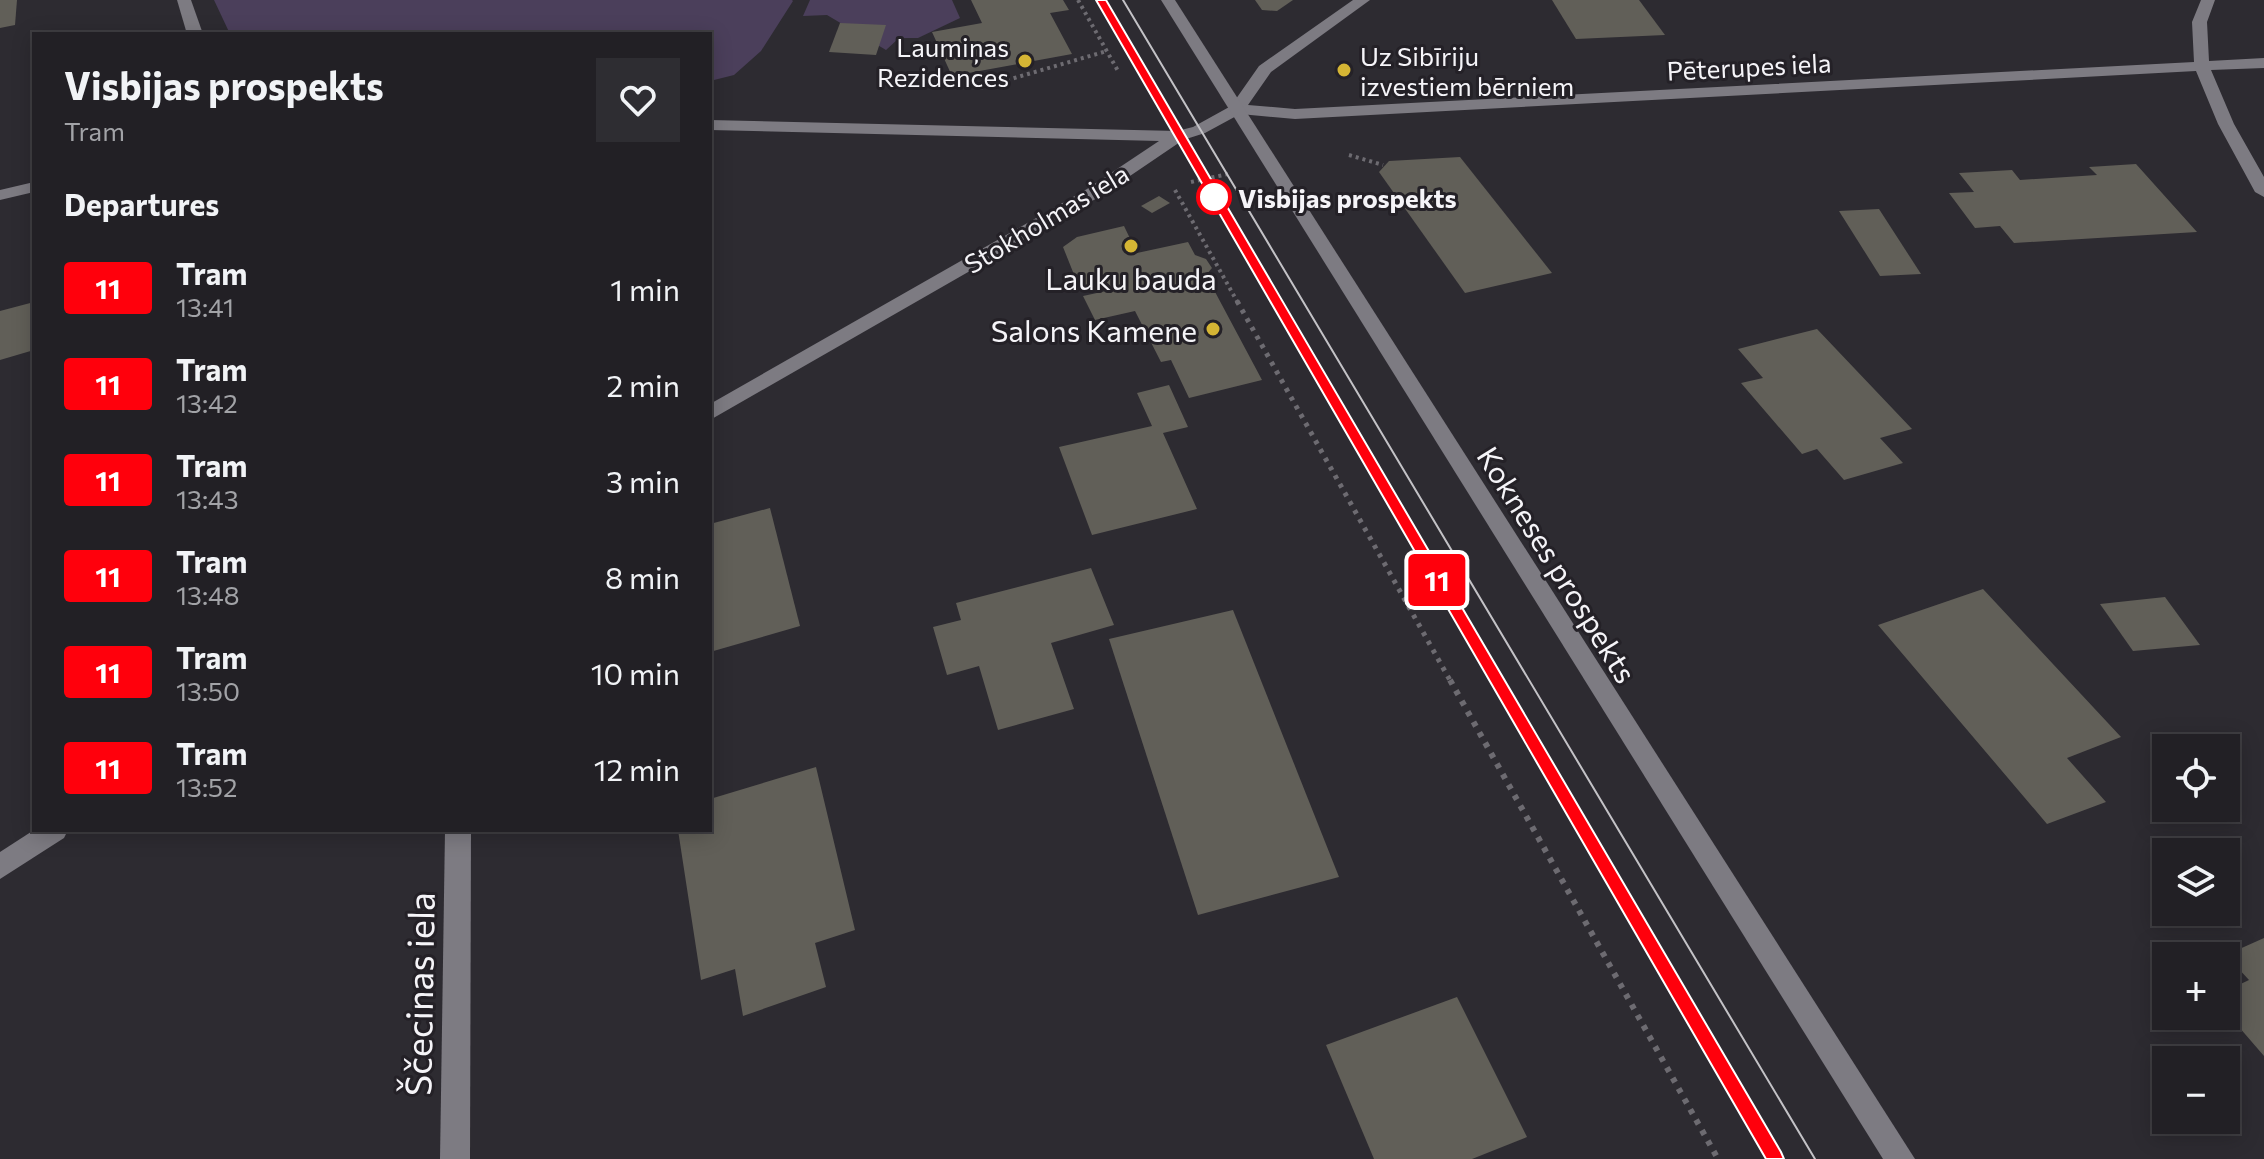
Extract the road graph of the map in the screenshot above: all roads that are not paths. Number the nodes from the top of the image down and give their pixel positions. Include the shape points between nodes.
1 (184, 0) edge
2 (1168, 0) edge
3 (1363, 0) edge
4 (2208, 0) edge
5 (194, 32) edge
6 (2264, 63) edge
7 (2203, 66) junction
8 (1237, 109) junction
9 (712, 125) edge
10 (1177, 136) junction
11 (32, 187) edge
12 (2264, 192) edge
13 (0, 195) edge
14 (712, 412) edge
15 (52, 832) edge
16 (458, 832) edge
17 (0, 867) edge
18 (455, 1159) edge
19 (1900, 1159) edge

1 - 5 street
2 - 8 street, Kokneses prospekts
3 - 8 street, Stokholmas iela via 1265,69
4 - 7 street via 2197,46
6 - 7 street, Pēterupes iela
7 - 8 street, Pēterupes iela via 1295,114
7 - 12 street via 2206,82
8 - 10 street, Stokholmas iela
8 - 19 street, Kokneses prospekts
9 - 10 street
10 - 14 street, Stokholmas iela via 1093,193
11 - 13 street
15 - 17 street
16 - 18 street, Ščecinas iela

